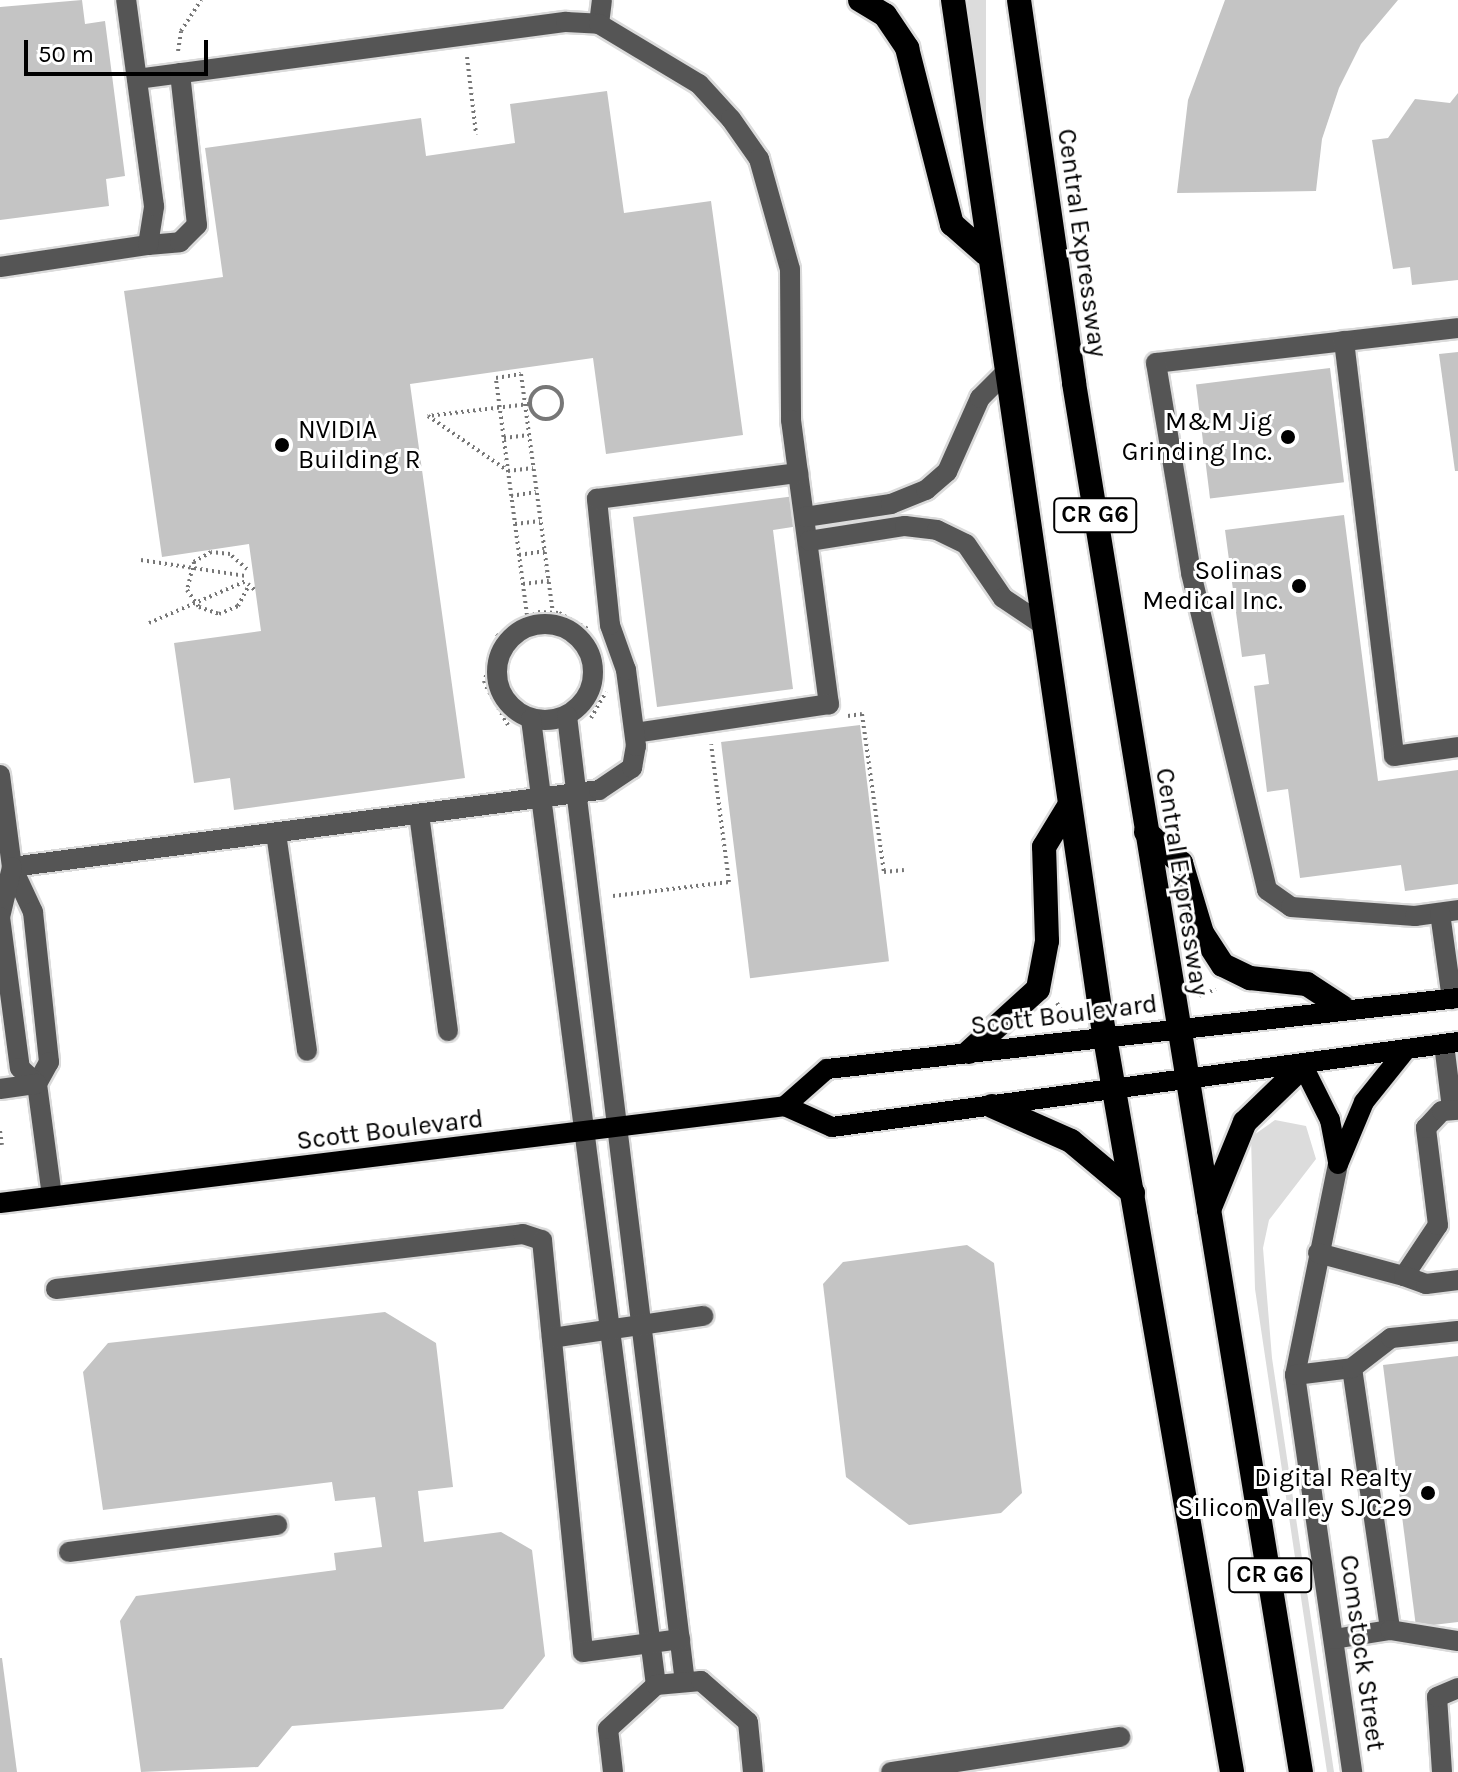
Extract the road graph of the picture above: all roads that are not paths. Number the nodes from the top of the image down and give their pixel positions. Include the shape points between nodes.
1 (126, 0) edge
2 (602, 0) edge
3 (860, 0) edge
4 (953, 0) edge
5 (1019, 0) edge
6 (599, 24) junction
7 (180, 73) junction
8 (137, 79) junction
9 (148, 245) junction
10 (986, 254) junction
11 (0, 267) edge
12 (1458, 328) edge
13 (1344, 341) junction
14 (1004, 374) junction
15 (798, 473) junction
16 (805, 517) junction
17 (809, 541) junction
18 (1042, 624) junction
19 (568, 724) junction
20 (532, 727) junction
21 (635, 733) junction
22 (1458, 747) edge
23 (0, 775) edge
24 (577, 793) junction
25 (541, 798) junction
26 (1069, 806) junction
27 (419, 814) junction
28 (1146, 832) junction
29 (276, 833) junction
30 (12, 867) junction
31 (1449, 912) edge
32 (1455, 998) edge
33 (1342, 1007) junction
34 (1177, 1028) junction
35 (448, 1031) dead end
36 (1105, 1036) junction
37 (1451, 1043) edge
38 (307, 1051) dead end
39 (969, 1052) junction
40 (1404, 1052) junction
41 (1303, 1066) junction
42 (1186, 1081) junction
43 (37, 1084) junction
44 (0, 1089) edge
45 (1115, 1090) junction
46 (785, 1106) junction
47 (992, 1106) junction
48 (1455, 1109) edge
49 (620, 1129) junction
50 (583, 1134) junction
51 (1338, 1164) junction
52 (1133, 1193) junction
53 (52, 1196) junction
54 (0, 1203) edge
55 (1209, 1210) junction
56 (1448, 1224) edge
57 (1318, 1253) junction
58 (1404, 1276) junction
59 (1458, 1280) edge
60 (56, 1289) dead end
61 (703, 1316) dead end
62 (609, 1329) junction
63 (644, 1330) junction
64 (1458, 1331) edge
65 (552, 1338) junction
66 (1352, 1368) junction
67 (1295, 1375) junction
68 (277, 1525) dead end
69 (69, 1552) dead end
70 (1390, 1630) junction
71 (680, 1639) junction
72 (1334, 1639) junction
73 (1458, 1641) edge
74 (651, 1643) junction
75 (685, 1682) junction
76 (656, 1685) junction
77 (1458, 1688) edge
78 (1120, 1737) dead end
79 (613, 1772) edge
80 (753, 1772) edge
81 (891, 1772) edge
82 (1232, 1772) edge
83 (1301, 1772) edge
84 (1352, 1772) edge
85 (1442, 1772) edge

1 - 8 street
2 - 6 street
3 - 10 highway via 885,15 907,48 952,224
4 - 10 highway, CR G6
5 - 28 highway, Central Expressway / CR G6
6 - 7 street via 566,22
6 - 15 street via 699,84 759,159 790,269
7 - 8 street
7 - 9 street via 197,225 180,242
8 - 9 street via 154,206
9 - 11 street
10 - 14 highway, CR G6
12 - 13 street
13 - 22 street via 1394,756
13 - 31 street via 1156,363 1175,489 1238,792 1267,890 1291,907
14 - 16 street via 980,398 947,472 926,490 891,504
14 - 18 highway, CR G6
15 - 16 street
15 - 21 street via 597,499 610,625
16 - 17 street
17 - 18 street via 905,526 937,530 966,544 1003,598
17 - 21 street via 829,704
18 - 26 highway, CR G6
19 - 20 street
19 - 20 street via 589,691 591,659 572,632 540,624 510,638 496,668 504,700
19 - 24 street
20 - 25 street
21 - 24 street via 632,768 599,790
23 - 30 street
24 - 25 street
24 - 49 street
25 - 27 street
25 - 50 street
26 - 36 highway, CR G6
26 - 39 highway via 1044,847 1047,941 1038,989
27 - 29 street
27 - 35 street
28 - 33 highway via 1181,863 1202,933 1223,965 1250,978 1307,984
28 - 34 highway, Central Expressway / CR G6
29 - 30 street
29 - 38 street
30 - 43 street via 33,912 49,1062
30 - 43 street via 0,917 20,1068
31 - 32 street
32 - 33 main road, Scott Boulevard
33 - 34 main road, Scott Boulevard
34 - 36 main road, Scott Boulevard
34 - 42 highway, Central Expressway / CR G6
36 - 39 main road, Scott Boulevard
36 - 45 highway, CR G6
37 - 40 main road
37 - 48 street
39 - 46 main road, Scott Boulevard via 827,1069
40 - 41 main road
40 - 51 main road via 1364,1102
41 - 42 main road
41 - 51 main road via 1330,1120
41 - 55 highway via 1245,1122
42 - 45 main road
42 - 55 highway, Central Expressway / CR G6
43 - 44 street
43 - 53 street
45 - 47 main road
45 - 52 highway, CR G6
46 - 47 main road via 832,1127
46 - 49 main road, Scott Boulevard
47 - 52 highway via 1071,1141
48 - 56 street via 1426,1128
49 - 50 main road, Scott Boulevard
49 - 63 street
50 - 53 main road, Scott Boulevard
50 - 62 street
51 - 57 street, Comstock Street
52 - 82 highway, CR G6
53 - 54 main road, Scott Boulevard
55 - 83 highway, Central Expressway / CR G6
56 - 58 street
57 - 58 street
57 - 67 street, Comstock Street
58 - 59 street via 1426,1284
60 - 65 street via 523,1234 542,1240
61 - 63 street
62 - 63 street
62 - 65 street
62 - 74 street
63 - 71 street
64 - 66 street via 1391,1338
65 - 74 street via 583,1652
66 - 67 street
66 - 70 street
67 - 72 street, Comstock Street
68 - 69 street
70 - 72 street
70 - 73 street
71 - 74 street
71 - 75 street
72 - 84 street, Comstock Street
74 - 76 street
75 - 76 street
75 - 80 street via 701,1681 748,1722
76 - 79 street via 608,1729
77 - 85 street via 1437,1697
78 - 81 street

